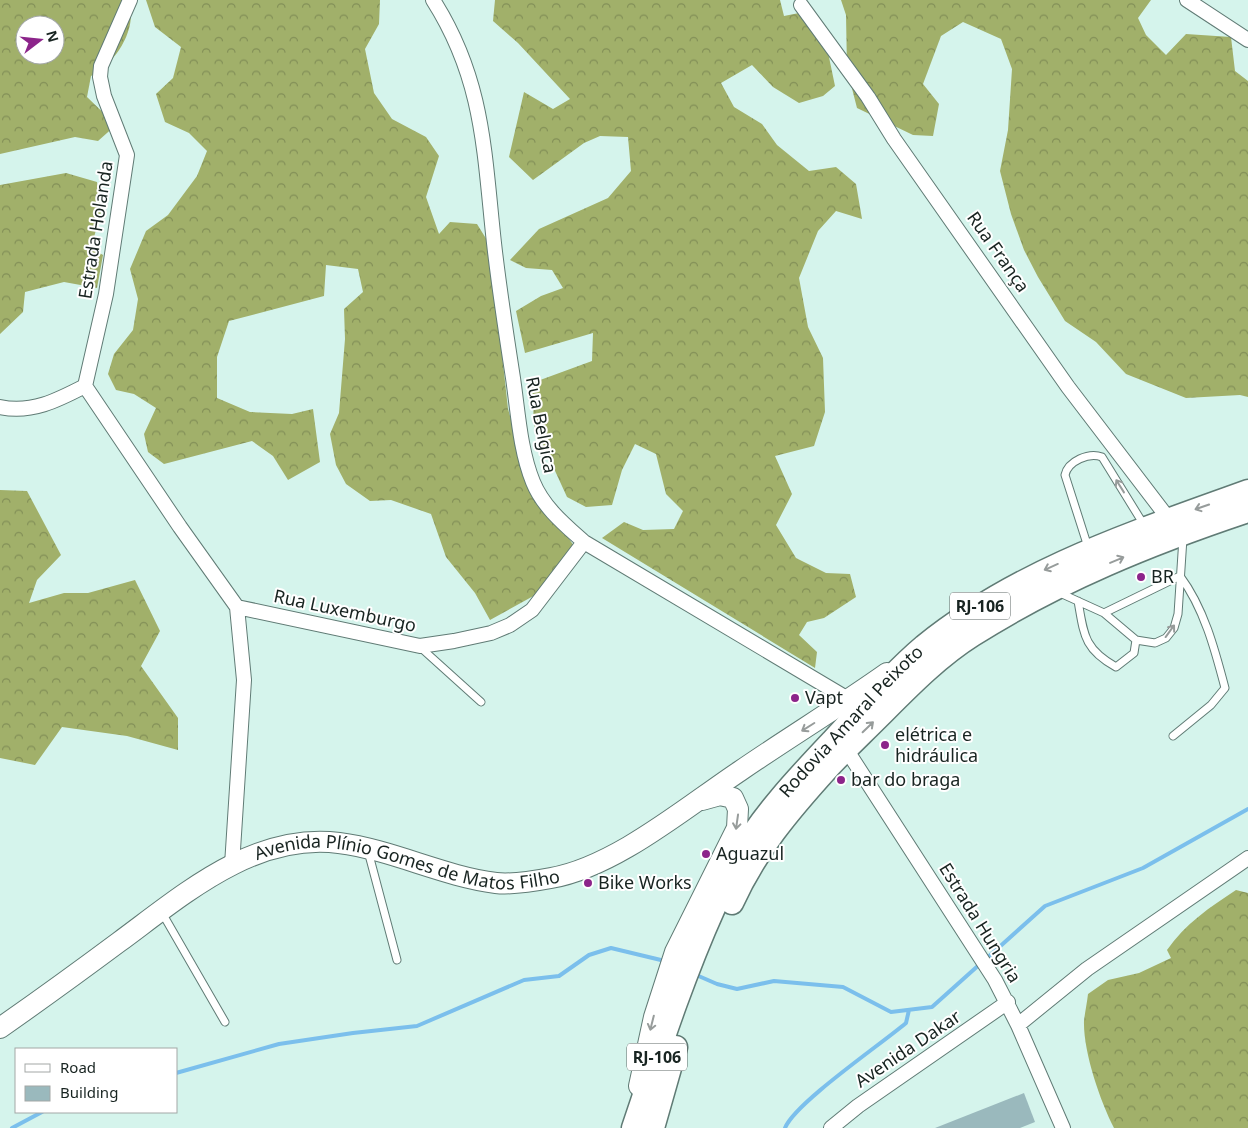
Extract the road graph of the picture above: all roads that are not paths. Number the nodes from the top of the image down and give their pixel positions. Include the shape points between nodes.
1 (130, 0) edge
2 (433, 0) edge
3 (1187, 0) edge
4 (801, 5) dead end
5 (1246, 35) edge
6 (85, 386) junction
7 (0, 407) edge
8 (1248, 491) edge
9 (1248, 511) edge
10 (1176, 525) junction
11 (1145, 528) junction
12 (584, 542) junction
13 (1089, 550) junction
14 (1180, 576) junction
15 (1053, 589) junction
16 (1078, 601) junction
17 (237, 607) junction
18 (1104, 613) junction
19 (1136, 640) junction
20 (420, 646) junction
21 (923, 647) junction
22 (848, 699) junction
23 (481, 702) dead end
24 (1173, 736) dead end
25 (846, 749) junction
26 (693, 802) junction
27 (368, 848) junction
28 (1248, 858) edge
29 (232, 865) junction
30 (161, 911) junction
31 (397, 960) dead end
32 (685, 973) junction
33 (1008, 1002) junction
34 (225, 1022) dead end
35 (1018, 1025) junction
36 (0, 1028) edge
37 (633, 1128) edge
38 (653, 1128) edge
39 (831, 1128) edge
40 (1064, 1128) edge

1 - 6 street, Estrada Holanda via 100,71 104,96 127,155 106,294
2 - 12 street, Rua Belgica via 453,34 478,107 495,255 527,464 533,484 552,512
3 - 5 street
4 - 10 street, Rua França via 1068,387
6 - 7 street via 51,403 31,408 12,410
6 - 17 street
8 -> 10 highway, Rodovia Amaral Peixoto / RJ-106
9 - 10 highway, Rodovia Amaral Peixoto / RJ-106
10 - 11 highway, Rodovia Amaral Peixoto / RJ-106
10 - 14 lane
15 -> 10 highway, Rodovia Amaral Peixoto / RJ-106
11 - 13 highway, Rodovia Amaral Peixoto / RJ-106
11 -> 13 lane via 1102,457 1091,455 1066,468 1065,475
12 - 20 street, Rua Luxemburgo via 532,610 510,625 491,633
12 - 22 street, Rua Belgica
13 -> 21 highway, Rodovia Amaral Peixoto / RJ-106 via 988,600
14 - 18 lane
19 -> 14 lane via 1155,643 1166,638 1174,628
14 - 24 lane via 1194,595 1225,688 1211,705
15 - 16 lane
25 -> 15 highway, Rodovia Amaral Peixoto / RJ-106 via 934,665 972,636
16 - 18 lane
16 - 19 lane via 1084,634 1098,656 1116,667 1134,653
17 - 20 street, Rua Luxemburgo
17 - 29 street via 244,680
18 - 19 lane
20 - 23 lane
21 - 22 main road, Avenida Plínio Gomes de Matos Filho
21 - 32 highway, Rodovia Amaral Peixoto / RJ-106 via 770,809 735,861
22 -> 26 main road, Avenida Plínio Gomes de Matos Filho
25 - 32 highway, Rodovia Amaral Peixoto / RJ-106 via 768,837
25 - 33 street, Estrada Hungria
26 - 27 main road, Avenida Plínio Gomes de Matos Filho via 604,860 552,878 500,883 485,881
26 -> 32 main road via 729,796 736,803 738,822 733,839 707,885
27 - 29 main road, Avenida Plínio Gomes de Matos Filho via 319,841 296,842 263,851
27 - 31 lane
28 - 35 street via 1087,969
29 - 30 main road, Avenida Plínio Gomes de Matos Filho
30 - 34 lane
30 - 36 main road, Avenida Plínio Gomes de Matos Filho
32 -> 37 highway, Rodovia Amaral Peixoto / RJ-106
32 - 38 highway, Rodovia Amaral Peixoto / RJ-106
33 - 35 street, Estrada Hungria
33 - 39 street, Avenida Dakar
35 - 40 street, Estrada Hungria

